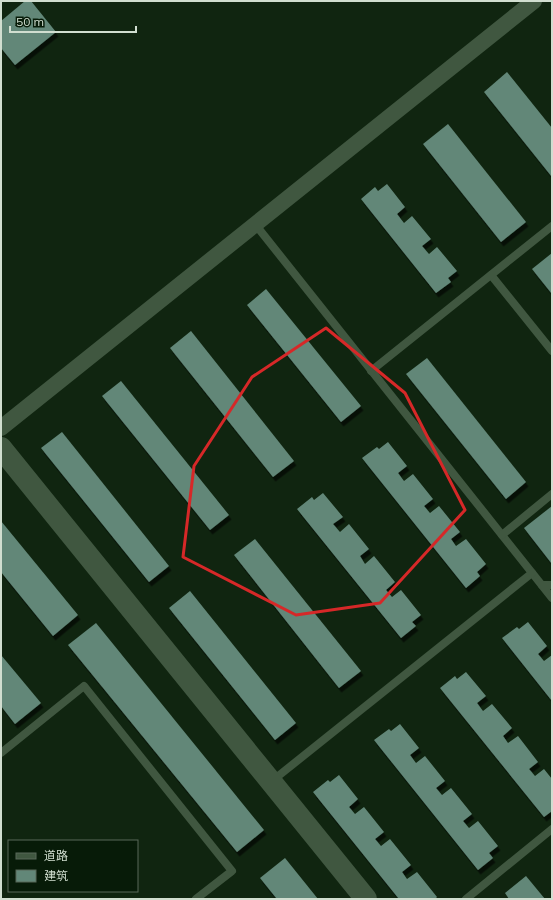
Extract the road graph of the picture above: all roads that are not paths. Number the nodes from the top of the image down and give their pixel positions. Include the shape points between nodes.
1 (534, 1) edge
2 (255, 224) junction
3 (552, 226) edge
4 (491, 275) junction
5 (552, 351) edge
6 (371, 371) junction
7 (1, 428) edge
8 (1, 448) edge
9 (552, 494) edge
10 (502, 535) junction
11 (532, 573) junction
12 (552, 584) edge
13 (542, 585) junction
14 (552, 598) edge
15 (1, 753) edge
16 (271, 782) junction
17 (552, 829) edge
18 (196, 899) edge
19 (366, 899) edge
20 (466, 899) edge

1 - 2 street
2 - 6 lane
2 - 7 street
3 - 4 lane
4 - 5 lane
4 - 6 lane
6 - 10 lane
8 - 16 street
9 - 10 lane
10 - 11 lane
11 - 13 lane
11 - 16 lane
12 - 13 lane
13 - 14 lane
15 - 18 lane via 84,686 232,871
16 - 19 street
17 - 20 lane

